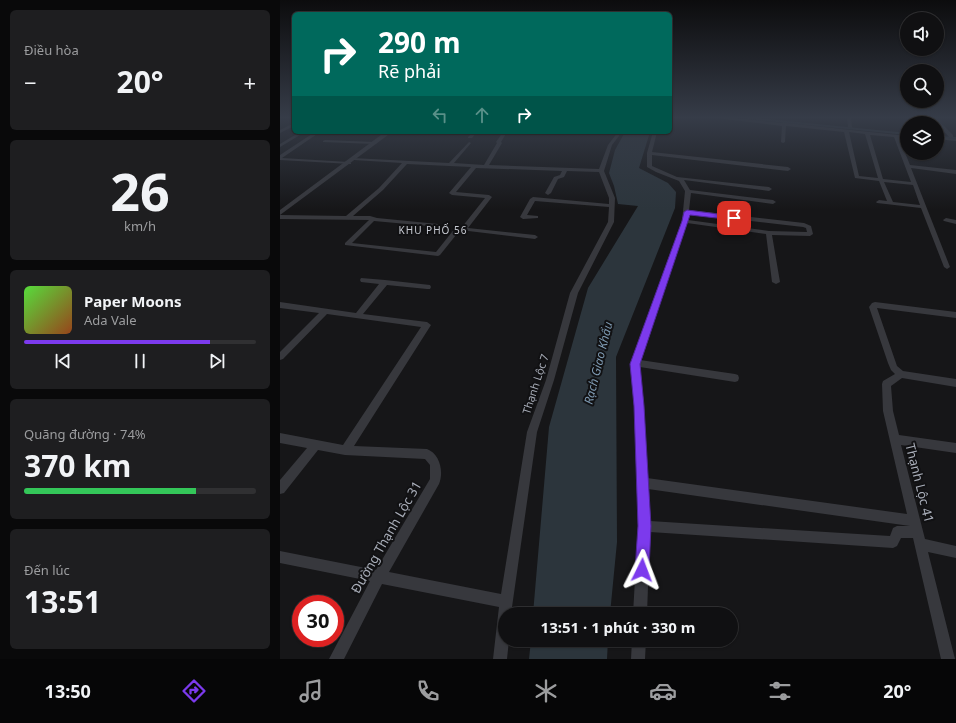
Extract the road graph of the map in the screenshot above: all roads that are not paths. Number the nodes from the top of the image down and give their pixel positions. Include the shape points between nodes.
1 (295, 148) edge
2 (369, 148) edge
3 (465, 148) edge
4 (497, 148) edge
5 (609, 148) edge
6 (650, 148) edge
7 (851, 148) edge
8 (871, 148) edge
9 (901, 148) edge
10 (649, 153) junction
11 (280, 158) edge
12 (352, 161) junction
13 (406, 162) junction
14 (450, 165) junction
15 (475, 166) junction
16 (908, 166) junction
17 (485, 167) junction
18 (788, 169) dead end
19 (601, 171) junction
20 (564, 172) junction
21 (956, 172) edge
22 (677, 178) junction
23 (881, 180) junction
24 (915, 184) junction
25 (769, 189) dead end
26 (688, 191) junction
27 (548, 193) dead end
28 (773, 202) dead end
29 (879, 202) dead end
30 (891, 204) junction
31 (612, 206) junction
32 (924, 207) junction
33 (280, 213) edge
34 (280, 217) edge
35 (536, 217) dead end
36 (686, 217) junction
37 (347, 218) junction
38 (372, 219) junction
39 (946, 220) dead end
40 (956, 222) edge
41 (438, 226) dead end
42 (464, 229) junction
43 (769, 233) junction
44 (535, 237) dead end
45 (947, 268) dead end
46 (364, 280) dead end
47 (385, 282) junction
48 (776, 282) dead end
49 (427, 287) dead end
50 (280, 305) edge
51 (326, 311) junction
52 (358, 315) junction
53 (956, 315) edge
54 (280, 357) edge
55 (635, 364) junction
56 (901, 374) junction
57 (735, 378) dead end
58 (956, 383) edge
59 (280, 438) edge
60 (895, 439) junction
61 (315, 445) junction
62 (956, 448) edge
63 (345, 450) junction
64 (642, 483) junction
65 (280, 489) edge
66 (644, 526) junction
67 (916, 526) junction
68 (920, 544) junction
69 (956, 552) edge
70 (280, 557) edge
71 (379, 577) junction
72 (506, 602) junction
73 (640, 607) edge
74 (639, 647) edge
75 (336, 659) edge
76 (500, 659) edge
77 (638, 659) edge
78 (948, 659) edge

1 - 11 street
2 - 12 street
3 - 14 street
4 - 17 street
5 - 19 street
6 - 10 street
7 - 23 street via 858,178
8 - 23 street
9 - 16 street
10 - 18 street via 737,166
10 - 22 street via 650,166
11 - 12 street
12 - 13 street
12 - 33 street
13 - 14 street
13 - 37 street via 381,189
14 - 15 street
15 - 17 street
15 - 42 street via 452,194 490,197
16 - 21 street
16 - 24 street
17 - 20 street
19 - 20 street
19 - 31 street, Thạnh Lộc 7 via 612,198
20 - 27 street via 556,178
22 - 25 street
22 - 26 street
23 - 24 street
23 - 30 street
24 - 32 street
26 - 28 street
26 - 36 street
29 - 30 street
30 - 32 street
31 - 35 street via 533,199 523,217
31 - 72 street, Thạnh Lộc 7 via 611,222 574,292 550,380 532,432
32 - 45 street
34 - 37 street
36 - 43 street
36 - 43 street via 804,226 809,227 810,234
36 - 55 street
37 - 38 street
38 - 41 street
38 - 42 street via 347,244 438,254 458,228
39 - 40 street
42 - 44 street
43 - 48 street
46 - 47 street
47 - 49 street
47 - 52 street
50 - 51 street
51 - 52 street
51 - 54 street
52 - 63 street via 427,325
53 - 56 street via 875,305 873,307 894,368
55 - 57 street
55 - 64 street
56 - 58 street
56 - 60 street, Thạnh Lộc 41 via 886,384 888,411
59 - 61 street, Đường Thạnh Lộc 31
60 - 62 street
60 - 67 street, Thạnh Lộc 41
61 - 63 street, Đường Thạnh Lộc 31
61 - 65 street
63 - 71 street, Đường Thạnh Lộc 31 via 427,454 435,463 435,480
64 - 66 street
64 - 67 street
66 - 67 street via 893,542 897,532
66 - 73 street
67 - 68 street, Thạnh Lộc 41
68 - 69 street
68 - 78 street, Thạnh Lộc 41
70 - 71 street
71 - 72 street
71 - 75 street, Đường Thạnh Lộc 31
72 - 76 street, Thạnh Lộc 7
74 - 77 street

